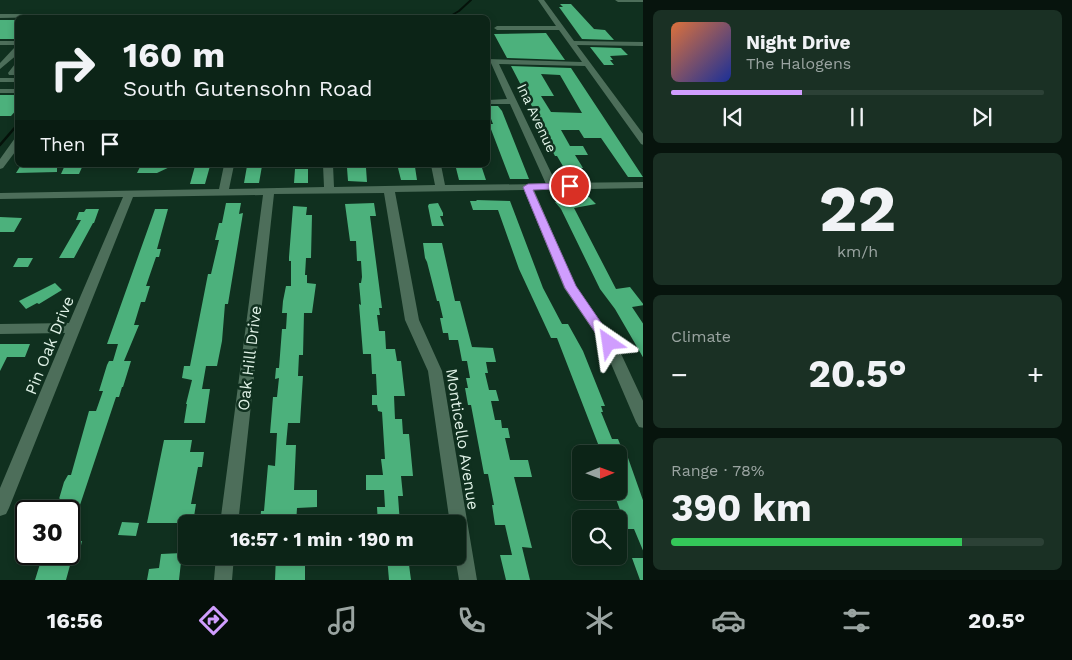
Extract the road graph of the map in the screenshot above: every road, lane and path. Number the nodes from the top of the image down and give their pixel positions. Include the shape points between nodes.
1 (541, 0) edge
2 (618, 0) edge
3 (643, 0) edge
4 (0, 16) edge
5 (15, 16) edge
6 (496, 28) dead end
7 (560, 28) junction
8 (3, 43) edge
9 (571, 43) junction
10 (643, 44) edge
11 (0, 50) edge
12 (15, 52) edge
13 (491, 61) edge
14 (586, 64) junction
15 (0, 67) edge
16 (0, 73) edge
17 (15, 73) edge
18 (0, 80) edge
19 (15, 80) edge
20 (0, 91) edge
21 (15, 91) edge
22 (513, 101) junction
23 (490, 102) edge
24 (643, 142) edge
25 (15, 144) edge
26 (0, 166) edge
27 (229, 167) edge
28 (328, 167) edge
29 (436, 167) edge
30 (643, 185) edge
31 (552, 186) junction
32 (528, 187) junction
33 (389, 189) junction
34 (441, 189) junction
35 (328, 190) junction
36 (269, 191) junction
37 (223, 193) junction
38 (129, 194) junction
39 (0, 196) edge
40 (75, 328) junction
41 (0, 329) edge
42 (643, 422) edge
43 (0, 508) edge
44 (230, 515) edge
45 (225, 565) edge
46 (223, 580) edge
47 (468, 580) edge

1 - 7 street
2 - 3 street
4 - 5 street
6 - 7 street
7 - 9 street
8 - 11 street
9 - 10 street
9 - 14 street
12 - 15 street
13 - 14 street
13 - 22 street, Ina Avenue
14 - 24 street
16 - 17 street
18 - 19 street
20 - 21 street
22 - 23 street
22 - 31 street, Ina Avenue
25 - 26 street
27 - 37 street
28 - 35 street
29 - 34 street
30 - 31 street
31 - 32 street
32 - 34 street
32 - 42 street via 570,288 609,343
33 - 34 street
33 - 35 street
33 - 47 street, Monticello Avenue via 412,320 435,371
35 - 36 street
36 - 37 street
36 - 44 street, Oak Hill Drive
37 - 38 street
38 - 39 street
38 - 40 street, Pin Oak Drive
40 - 41 street
40 - 43 street, Pin Oak Drive
45 - 46 street

